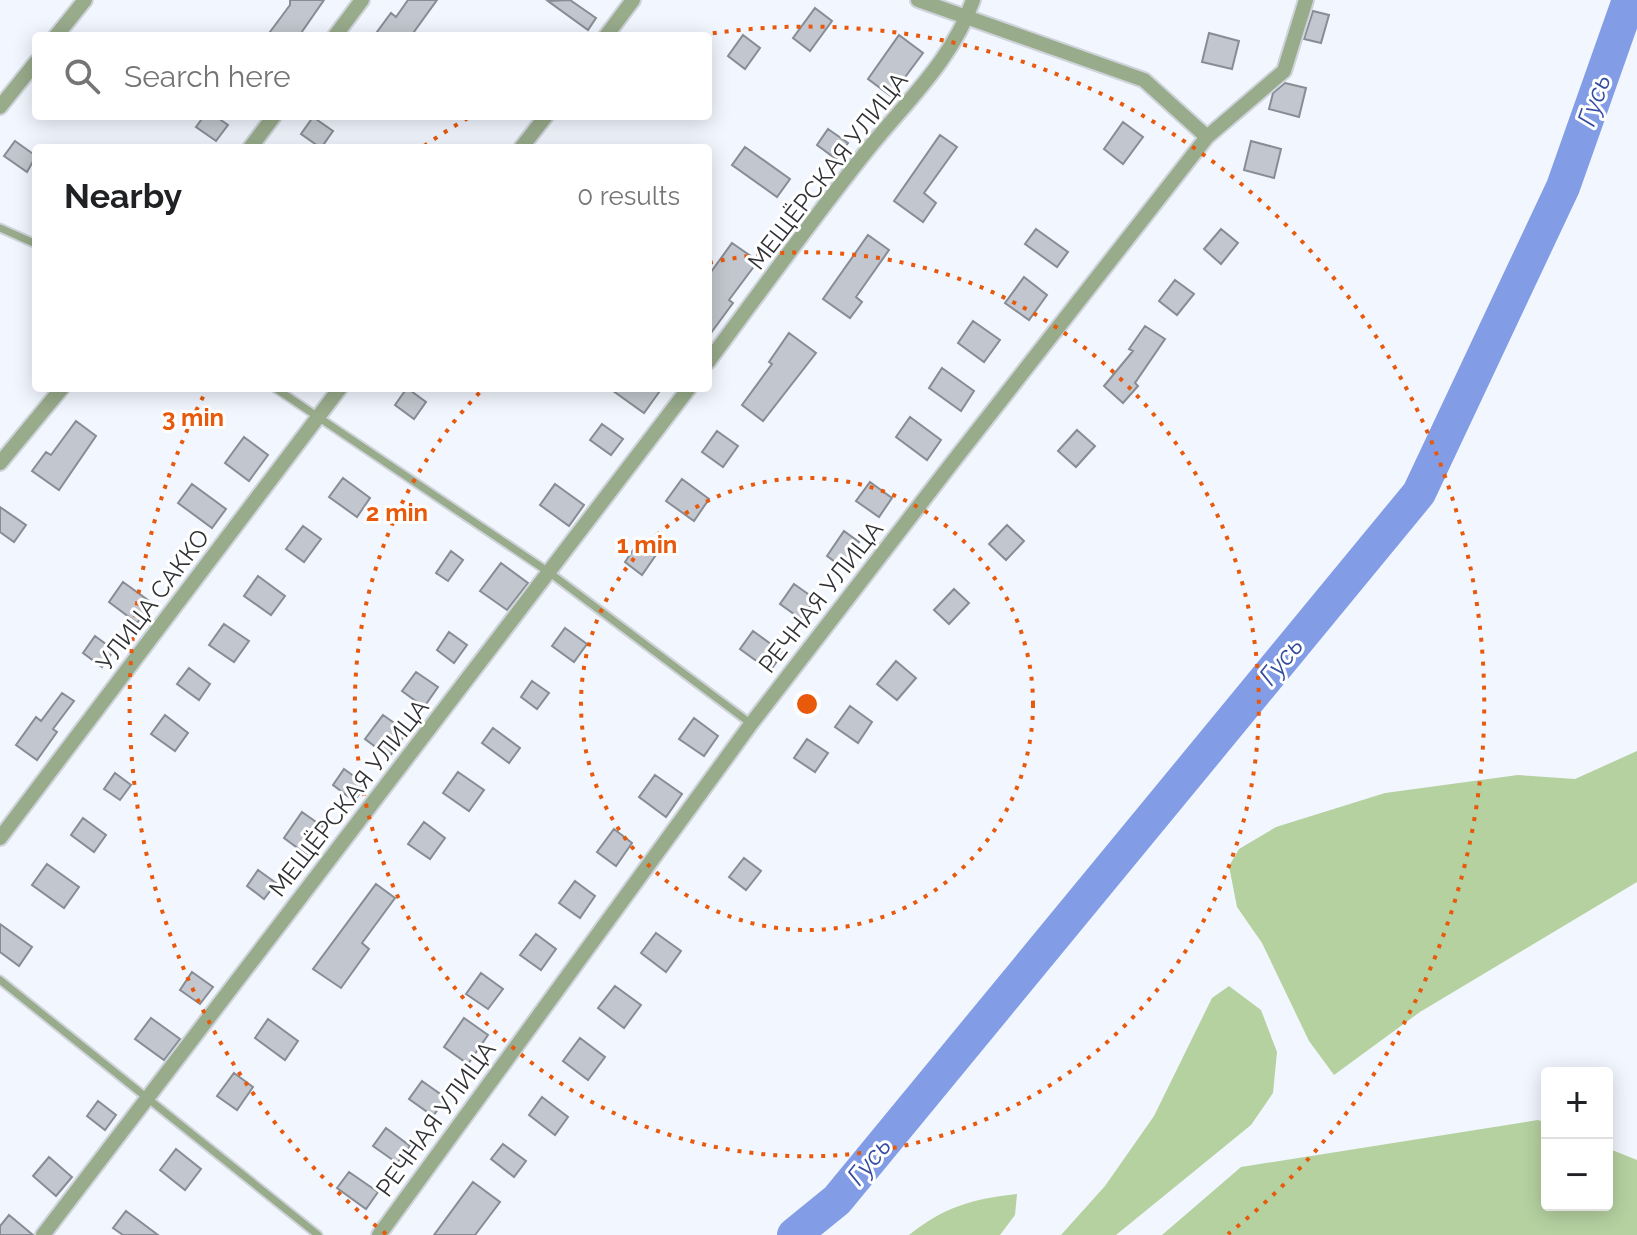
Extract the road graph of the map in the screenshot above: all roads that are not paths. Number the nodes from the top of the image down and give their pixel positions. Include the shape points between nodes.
1 (85, 0) edge
2 (362, 0) edge
3 (633, 0) edge
4 (918, 0) edge
5 (973, 0) edge
6 (1306, 0) edge
7 (967, 16) junction
8 (59, 32) edge
9 (338, 32) edge
10 (609, 32) edge
11 (32, 67) edge
12 (0, 107) edge
13 (271, 120) edge
14 (543, 120) edge
15 (1207, 137) junction
16 (253, 144) edge
17 (524, 144) edge
18 (0, 228) edge
19 (32, 242) edge
20 (712, 357) edge
21 (59, 392) edge
22 (281, 392) edge
23 (337, 392) edge
24 (686, 392) edge
25 (317, 418) junction
26 (0, 463) edge
27 (550, 573) junction
28 (751, 724) junction
29 (0, 838) edge
30 (0, 980) edge
31 (147, 1096) junction
32 (43, 1235) edge
33 (318, 1235) edge
34 (379, 1235) edge

1 - 8 street
2 - 9 street
3 - 10 street
4 - 7 street
5 - 7 street, МЕЩЁРСКАЯ УЛИЦА
6 - 15 street, РЕЧНАЯ УЛИЦА via 1284,71
7 - 15 street via 1144,80
7 - 20 street, МЕЩЁРСКАЯ УЛИЦА via 933,74 869,148
11 - 12 street
13 - 16 street
14 - 17 street
15 - 28 street, РЕЧНАЯ УЛИЦА
18 - 19 lane
21 - 26 street
22 - 25 lane
23 - 25 street, УЛИЦА САККО
24 - 27 street, МЕЩЁРСКАЯ УЛИЦА
25 - 27 lane
25 - 29 street, УЛИЦА САККО
27 - 28 lane
27 - 31 street, МЕЩЁРСКАЯ УЛИЦА
28 - 34 street, РЕЧНАЯ УЛИЦА
30 - 31 lane
31 - 32 street, МЕЩЁРСКАЯ УЛИЦА
31 - 33 lane

